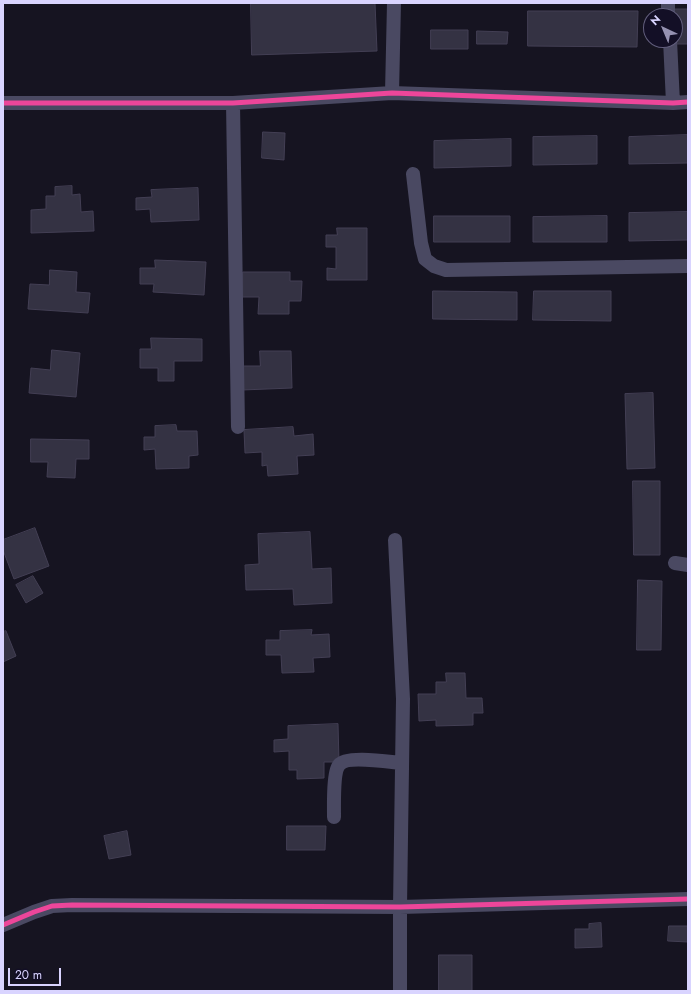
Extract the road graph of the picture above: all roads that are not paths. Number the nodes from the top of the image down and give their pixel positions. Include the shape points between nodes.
1 (394, 3) edge
2 (670, 48) edge
3 (392, 93) junction
4 (688, 102) edge
5 (3, 103) edge
6 (233, 103) junction
7 (673, 103) junction
8 (413, 174) dead end
9 (688, 266) edge
10 (238, 427) dead end
11 (396, 540) dead end
12 (402, 763) junction
13 (334, 817) dead end
14 (688, 899) edge
15 (400, 907) junction
16 (3, 925) edge
17 (400, 991) edge

1 - 3 street
2 - 7 street
3 - 6 street
3 - 7 street
4 - 7 street
5 - 6 street
6 - 10 street
8 - 9 street via 421,243 425,259 434,266 446,270
11 - 12 street via 404,699
12 - 13 street via 343,761 336,773
12 - 15 street
14 - 15 street
15 - 16 street via 72,905 52,906
15 - 17 street

